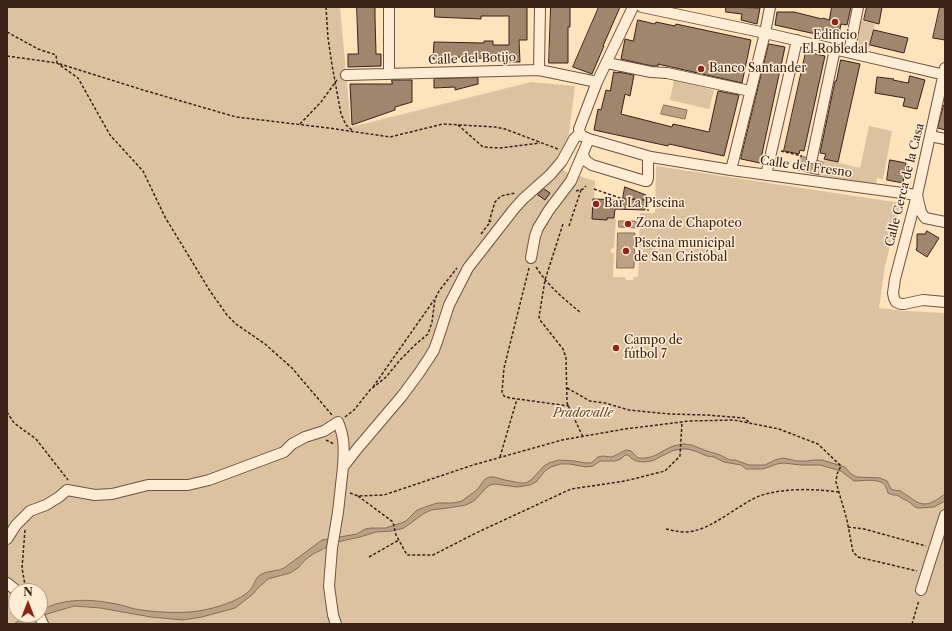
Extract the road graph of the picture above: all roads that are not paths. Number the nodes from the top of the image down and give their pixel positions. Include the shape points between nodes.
1 (389, 7) edge
2 (540, 7) edge
3 (633, 7) edge
4 (642, 7) edge
5 (770, 7) edge
6 (858, 7) edge
7 (765, 33) junction
8 (797, 40) junction
9 (835, 49) junction
10 (849, 52) junction
11 (607, 63) junction
12 (539, 70) junction
13 (945, 72) edge
14 (389, 74) junction
15 (346, 75) road end
16 (597, 82) junction
17 (750, 91) junction
18 (580, 133) junction
19 (930, 136) junction
20 (589, 139) junction
21 (945, 139) edge
22 (583, 155) junction
23 (648, 157) junction
24 (812, 158) dead end
25 (731, 170) junction
26 (766, 175) junction
27 (917, 195) junction
28 (945, 222) edge
29 (531, 258) road end
30 (945, 302) edge
31 (343, 467) junction
32 (945, 515) edge
33 (7, 538) edge
34 (921, 590) road end
35 (336, 624) edge

1 - 14 street
2 - 12 street
3 - 11 street
4 - 7 street
5 - 7 street
6 - 10 street
7 - 8 street
7 - 17 street
8 - 9 street
8 - 26 street
9 - 10 street
9 - 24 street
10 - 13 street
11 - 16 street
11 - 17 street
12 - 14 street, Calle del Botijo
12 - 16 street, Calle del Botijo
13 - 19 street, Calle Cerca de la Casa
14 - 15 street, Calle del Botijo
16 - 18 street via 579,129
17 - 25 street
18 - 20 street, Calle del Fresno
18 - 31 street via 562,161 523,198 468,268 449,305 431,354 402,396
19 - 21 street
19 - 27 street, Calle Cerca de la Casa
20 - 22 street
20 - 23 street, Calle del Fresno
22 - 23 street via 592,165 645,181 648,178
22 - 29 street via 571,181 538,228
23 - 25 street, Calle del Fresno
25 - 26 street, Calle del Fresno
26 - 27 street, Calle del Fresno
27 - 28 street via 925,218
27 - 30 street, Calle Cerca de la Casa via 895,279 894,298 900,304 923,300
31 - 33 street via 344,440 338,422 324,431 292,444 284,452 209,480 188,485 148,485 112,494 95,495 67,490 46,505 30,511
31 - 35 street via 329,586
32 - 34 street

